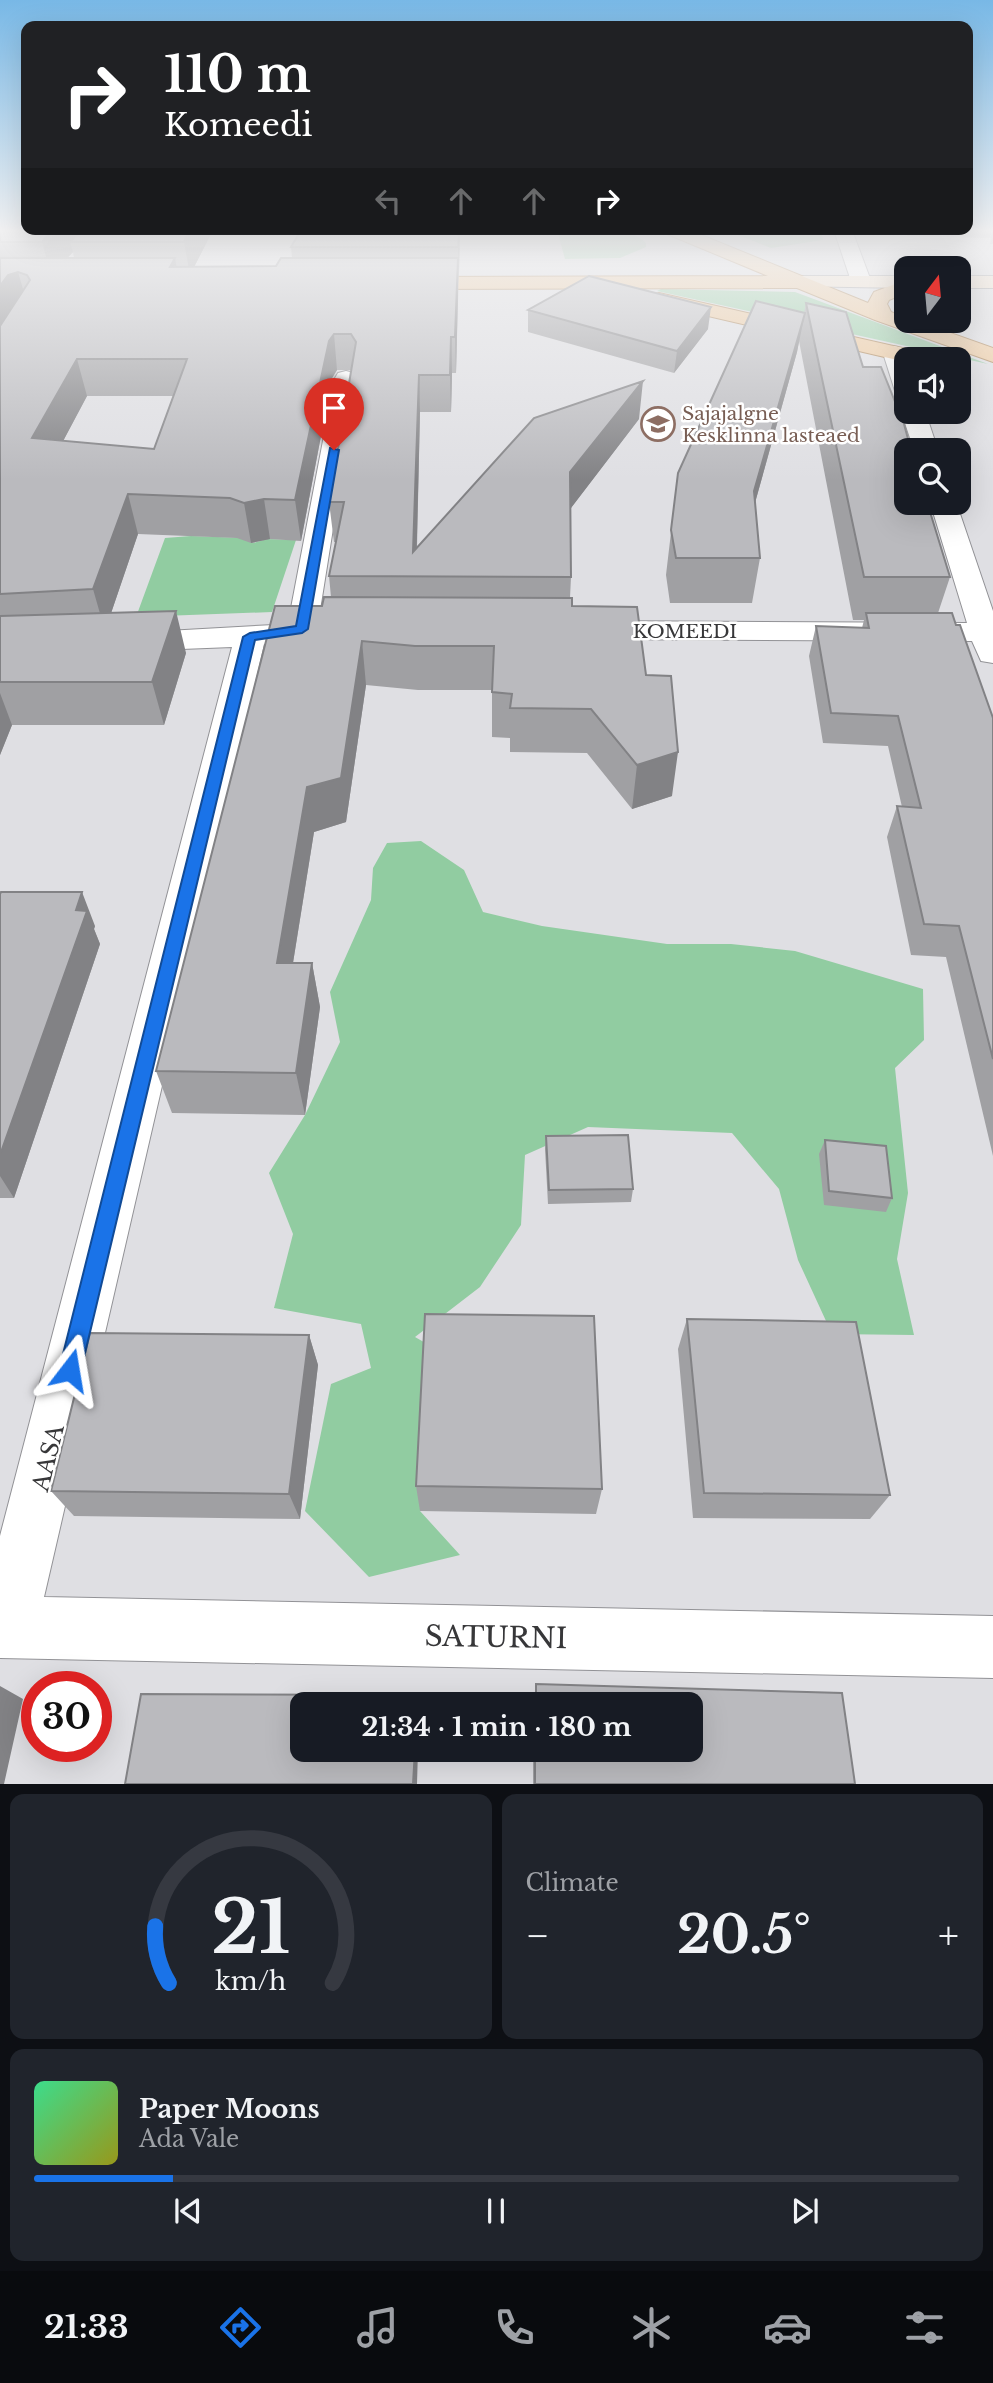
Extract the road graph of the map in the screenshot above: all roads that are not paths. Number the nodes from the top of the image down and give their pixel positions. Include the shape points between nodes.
1 (723, 313) edge
2 (875, 313) edge
3 (882, 316) joint
4 (894, 353) edge
5 (993, 355) edge
6 (971, 371) edge
7 (993, 376) edge
8 (346, 378) dead end
9 (947, 515) edge
10 (562, 630) edge
11 (250, 637) junction
12 (990, 640) edge
13 (101, 643) edge
14 (3, 1627) edge
15 (993, 1647) edge

1 - 4 main road
2 - 3 main road
3 - 5 main road
6 - 7 main road
8 - 11 street via 315,629
9 - 12 street
10 - 12 street, KOMEEDI
11 - 13 street
11 - 14 street, AASA
14 - 15 street, SATURNI

